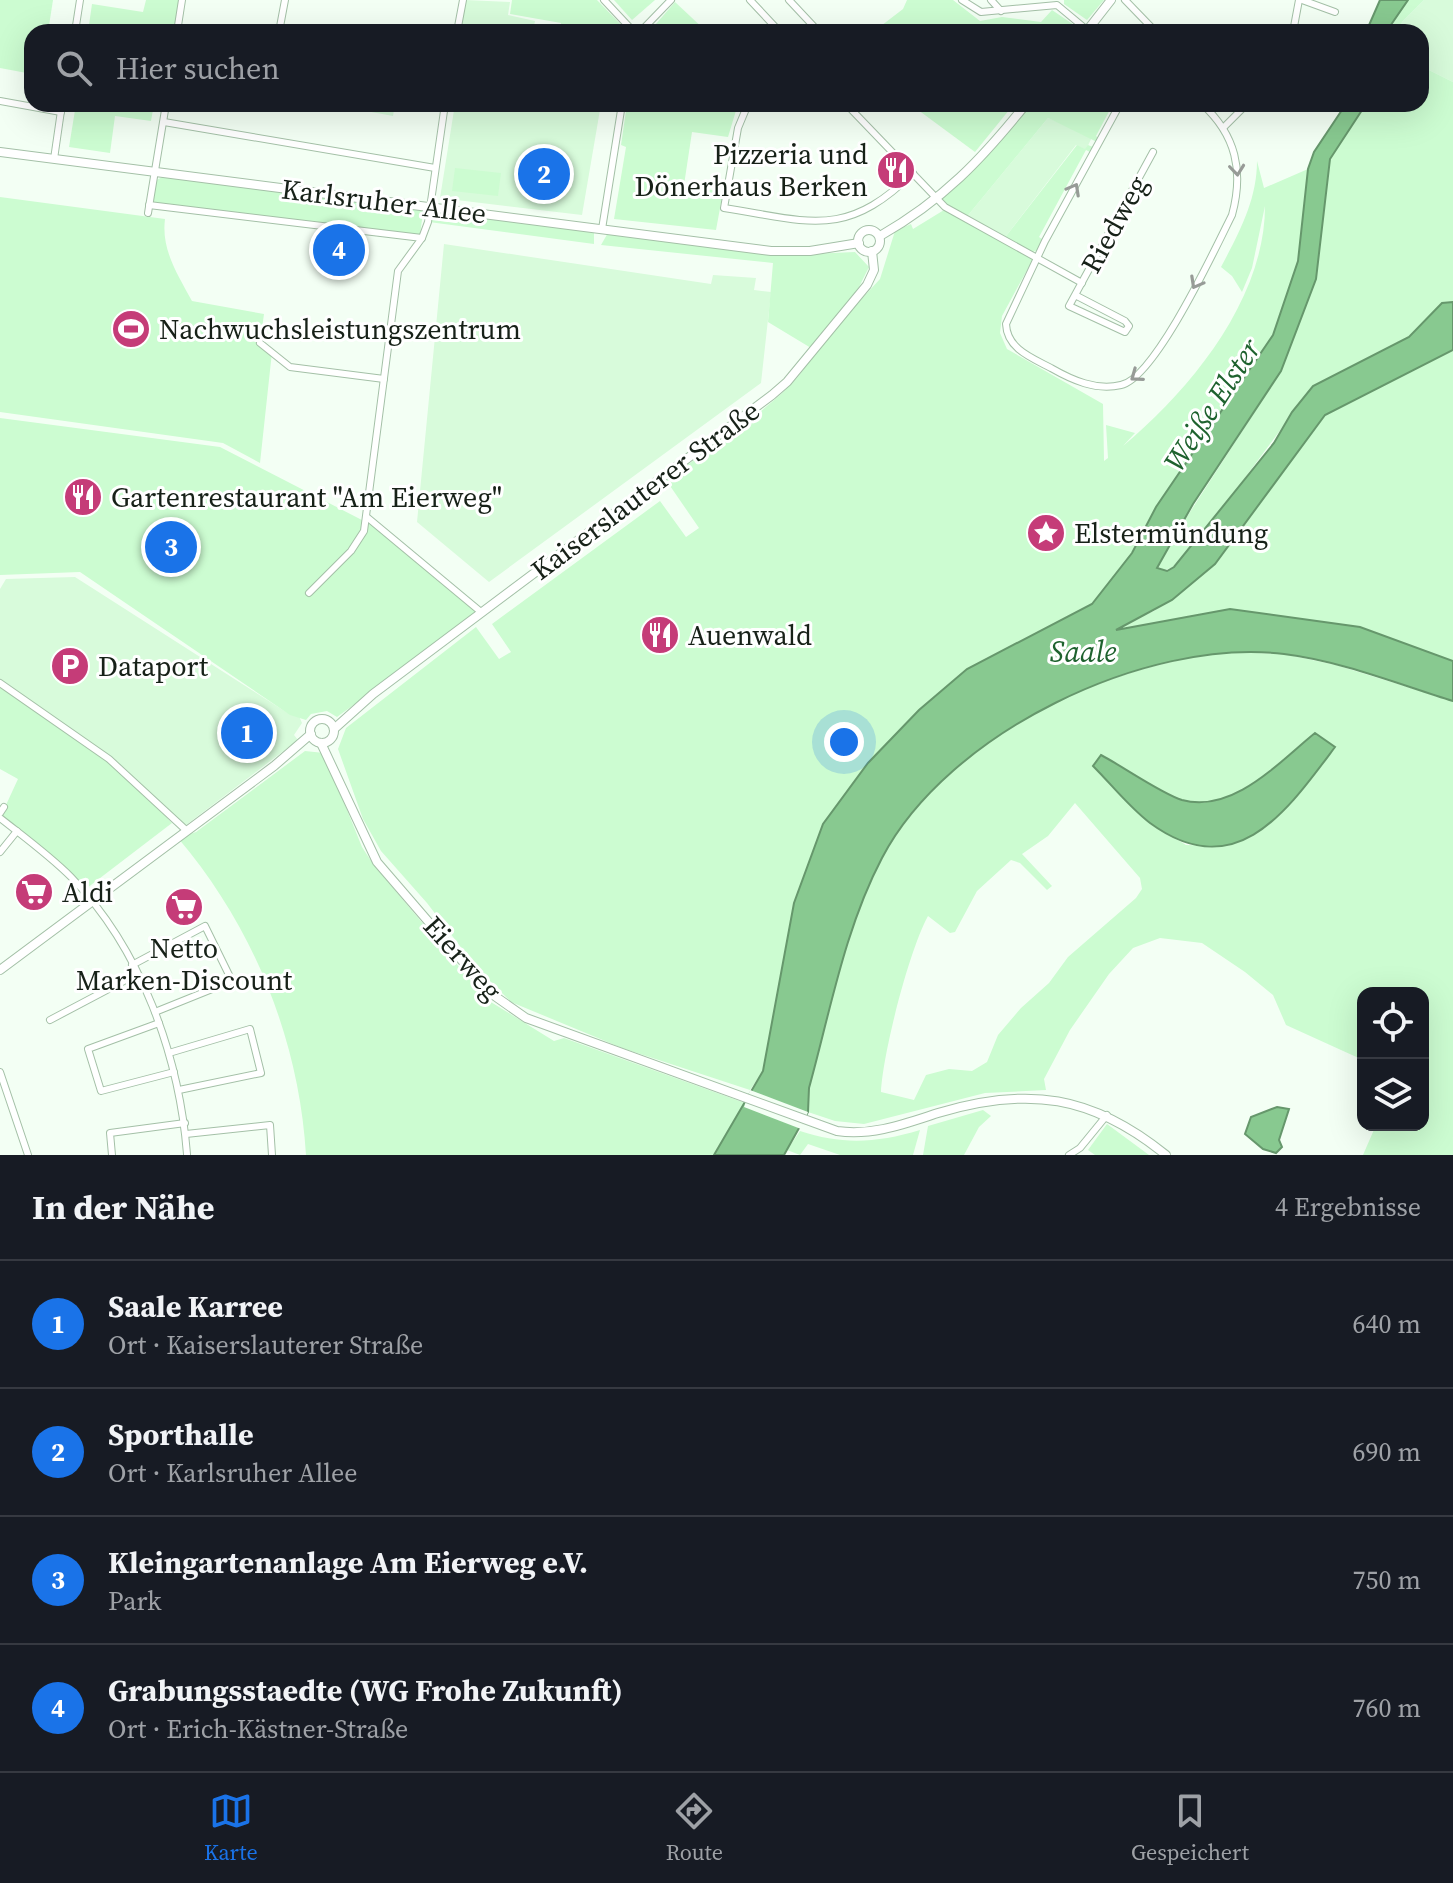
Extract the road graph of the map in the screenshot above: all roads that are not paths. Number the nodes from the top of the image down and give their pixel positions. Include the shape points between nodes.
1 (80, 0) edge
2 (182, 0) edge
3 (285, 0) edge
4 (463, 0) edge
5 (604, 0) edge
6 (671, 0) edge
7 (750, 0) edge
8 (789, 0) edge
9 (962, 0) edge
10 (991, 0) edge
11 (1111, 0) edge
12 (1125, 0) edge
13 (1300, 0) edge
14 (1001, 11) junction
15 (1335, 12) dead end
16 (76, 24) edge
17 (178, 24) edge
18 (280, 24) edge
19 (458, 24) edge
20 (626, 24) edge
21 (648, 24) edge
22 (772, 24) edge
23 (812, 24) edge
24 (1079, 24) edge
25 (1092, 24) edge
26 (1148, 24) edge
27 (1295, 24) edge
28 (0, 101) edge
29 (24, 104) edge
30 (61, 112) edge
31 (165, 112) edge
32 (444, 112) edge
33 (621, 112) edge
34 (745, 112) edge
35 (854, 112) edge
36 (1019, 112) edge
37 (1116, 112) edge
38 (1209, 112) edge
39 (1239, 112) edge
40 (164, 122) junction
41 (1223, 128) junction
42 (1153, 152) dead end
43 (1, 153) edge
44 (54, 159) junction
45 (435, 168) junction
46 (154, 171) junction
47 (913, 173) junction
48 (938, 200) junction
49 (428, 206) junction
50 (602, 229) junction
51 (880, 236) junction
52 (422, 238) junction
53 (859, 243) junction
54 (872, 251) junction
55 (1037, 258) junction
56 (1082, 283) junction
57 (1075, 295) junction
58 (260, 343) dead end
59 (384, 379) junction
60 (368, 518) junction
61 (309, 593) dead end
62 (481, 612) junction
63 (0, 683) edge
64 (332, 726) junction
65 (320, 740) junction
66 (1, 813) edge
67 (17, 831) junction
68 (187, 831) junction
69 (0, 852) edge
70 (91, 902) junction
71 (132, 965) junction
72 (0, 970) edge
73 (137, 974) junction
74 (232, 981) junction
75 (237, 991) dead end
76 (155, 1012) junction
77 (50, 1020) dead end
78 (247, 1020) dead end
79 (159, 1023) junction
80 (250, 1029) junction
81 (169, 1053) junction
82 (0, 1072) edge
83 (174, 1072) junction
84 (261, 1073) junction
85 (263, 1084) dead end
86 (179, 1090) junction
87 (269, 1114) dead end
88 (1107, 1115) junction
89 (185, 1123) junction
90 (270, 1125) junction
91 (186, 1134) junction
92 (27, 1155) edge
93 (112, 1155) edge
94 (188, 1155) edge
95 (272, 1155) edge
96 (1069, 1155) edge
97 (1166, 1155) edge

1 - 16 street
2 - 17 street
3 - 18 street
4 - 19 street
5 - 20 street
6 - 21 street
7 - 22 street
8 - 23 street
9 - 14 street via 981,12
10 - 14 street
11 - 25 street
12 - 26 street
13 - 15 street
13 - 27 street
14 - 24 street via 1057,5
28 - 29 street
30 - 44 street
31 - 40 street
32 - 45 street
33 - 50 street
34 - 47 street via 724,208 809,221 845,219 871,210
35 - 47 street
36 - 48 street
55 -> 37 street
38 - 41 street
39 - 41 street
40 - 45 street
40 - 46 street
41 -> 55 street via 1238,167 1232,215 1149,366 1123,385 1090,385 1065,376 1010,340 1008,316
42 - 56 street, Riedweg
43 - 44 street, Karlsruher Allee
44 - 46 street, Karlsruher Allee
45 - 49 street
46 - 49 street, Karlsruher Allee
46 - 52 street via 148,209
47 - 48 street
48 - 51 street
48 - 55 street
49 - 50 street, Karlsruher Allee
49 - 52 street
50 - 53 street, Karlsruher Allee via 791,252
51 - 53 street via 864,231
51 - 54 street via 879,247
52 - 59 street via 398,271
53 - 54 street
54 - 62 street, Kaiserslauterer Straße via 874,270 867,285 787,382
55 - 56 street
56 - 57 street, Riedweg
57 - 57 street, Riedweg via 1069,306 1125,332 1129,326
58 - 59 street via 290,367
59 - 60 street
60 - 61 street via 351,551
60 - 62 street
62 - 64 street, Kaiserslauterer Straße
63 - 68 street via 109,759
64 - 65 street
64 - 65 street, Kaiserslauterer Straße via 315,722
65 - 68 street via 290,754
65 - 88 street, Eierweg via 377,862 502,1003 526,1018 816,1125 868,1133 1007,1098 1060,1100
66 - 67 street
67 - 69 street
67 - 70 street via 58,864
68 - 70 street
70 - 71 street
70 - 72 street
71 - 73 street
71 - 74 street via 205,926
73 - 76 street
73 - 77 street
74 - 75 street
74 - 76 street
76 - 79 street
78 - 80 street
79 - 81 street
79 - 83 street via 88,1049 101,1091
80 - 81 street
80 - 84 street
81 - 83 street
82 - 92 street
83 - 86 street
84 - 85 street
84 - 86 street
86 - 89 street
87 - 90 street
88 - 96 street
88 - 97 street, Eierweg
89 - 91 street
89 - 93 street via 110,1133
90 - 91 street
90 - 95 street
91 - 94 street

